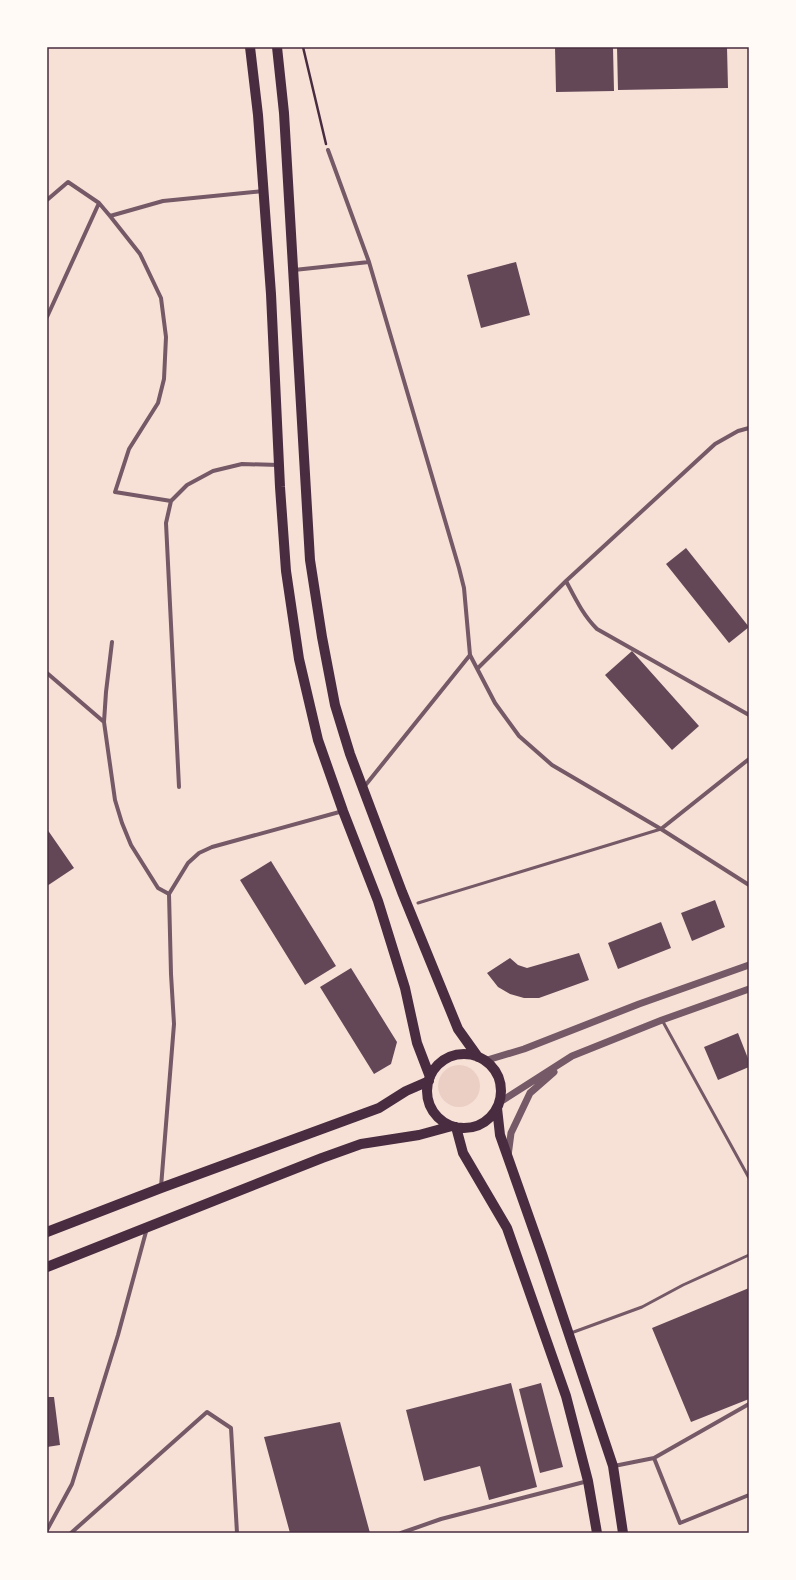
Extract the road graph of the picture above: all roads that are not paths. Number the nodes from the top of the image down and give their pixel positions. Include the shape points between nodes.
1 (250, 47) edge
2 (277, 47) edge
3 (328, 150) road end
4 (263, 191) junction
5 (47, 200) edge
6 (99, 203) junction
7 (110, 216) junction
8 (369, 262) junction
9 (294, 270) junction
10 (47, 317) edge
11 (749, 428) edge
12 (279, 466) junction
13 (171, 501) junction
14 (566, 581) junction
15 (112, 642) dead end
16 (470, 655) junction
17 (478, 668) junction
18 (47, 673) edge
19 (749, 715) edge
20 (104, 722) junction
21 (749, 759) edge
22 (179, 787) dead end
23 (363, 789) junction
24 (343, 811) junction
25 (661, 829) junction
26 (749, 885) edge
27 (169, 894) junction
28 (418, 903) dead end
29 (749, 965) edge
30 (749, 989) edge
31 (662, 1020) junction
32 (572, 1056) junction
33 (481, 1059) junction
34 (429, 1079) junction
35 (498, 1105) junction
36 (454, 1127) junction
37 (508, 1156) junction
38 (749, 1178) edge
39 (161, 1188) junction
40 (148, 1228) junction
41 (47, 1232) edge
42 (749, 1255) edge
43 (47, 1267) edge
44 (569, 1333) junction
45 (749, 1404) edge
46 (654, 1458) junction
47 (613, 1466) junction
48 (588, 1481) junction
49 (749, 1495) edge
50 (47, 1530) edge
51 (71, 1533) edge
52 (237, 1533) edge
53 (402, 1533) edge
54 (597, 1533) edge
55 (623, 1533) edge

1 - 4 main road
2 - 9 main road
3 - 8 street
4 - 7 street via 163,201
4 - 12 main road via 271,294
5 - 6 street via 68,182
6 - 7 street
6 - 10 street
7 - 13 street via 140,254 161,298 166,337 164,379 158,403 129,449 115,492
8 - 9 street
8 - 16 street via 459,568 464,588
9 - 23 main road via 310,560 335,705
11 - 14 street via 731,434 714,444
12 - 13 street via 242,464 213,471 187,485
12 - 24 main road via 286,571 299,659 318,740
13 - 22 street via 166,523
14 - 17 street
14 - 19 street via 589,621 597,629
15 - 20 street
16 - 17 street
16 - 23 street
17 - 25 street via 495,703 519,736 552,765
18 - 20 street
20 - 27 street via 115,800 122,823 131,845 158,888
21 - 25 street
23 - 33 main road via 458,1029
24 - 27 street via 212,847 199,853 188,863
24 - 34 main road via 378,901
25 - 26 street
25 - 28 lane
27 - 39 street via 174,1024
29 - 33 street via 524,1049
30 - 31 street
31 - 32 street
31 - 38 lane
32 - 35 street
32 - 37 street via 530,1093 511,1133
33 - 34 main road via 469,1055 450,1057 435,1068
33 - 35 main road via 495,1071 500,1081
34 - 36 main road via 427,1098 431,1108 437,1117
34 - 39 main road via 379,1108
35 - 36 main road via 495,1112 478,1126
35 - 37 main road via 500,1135
36 - 40 main road via 419,1136 361,1144
36 - 48 main road via 463,1153 507,1228 566,1396
37 - 44 main road
39 - 41 main road
40 - 43 main road
40 - 50 street via 72,1484
42 - 44 lane via 642,1307
44 - 47 main road
45 - 46 street
46 - 47 street
46 - 49 street via 680,1523
47 - 55 main road
48 - 53 street via 441,1519
48 - 54 main road
51 - 52 street via 207,1412 231,1428

